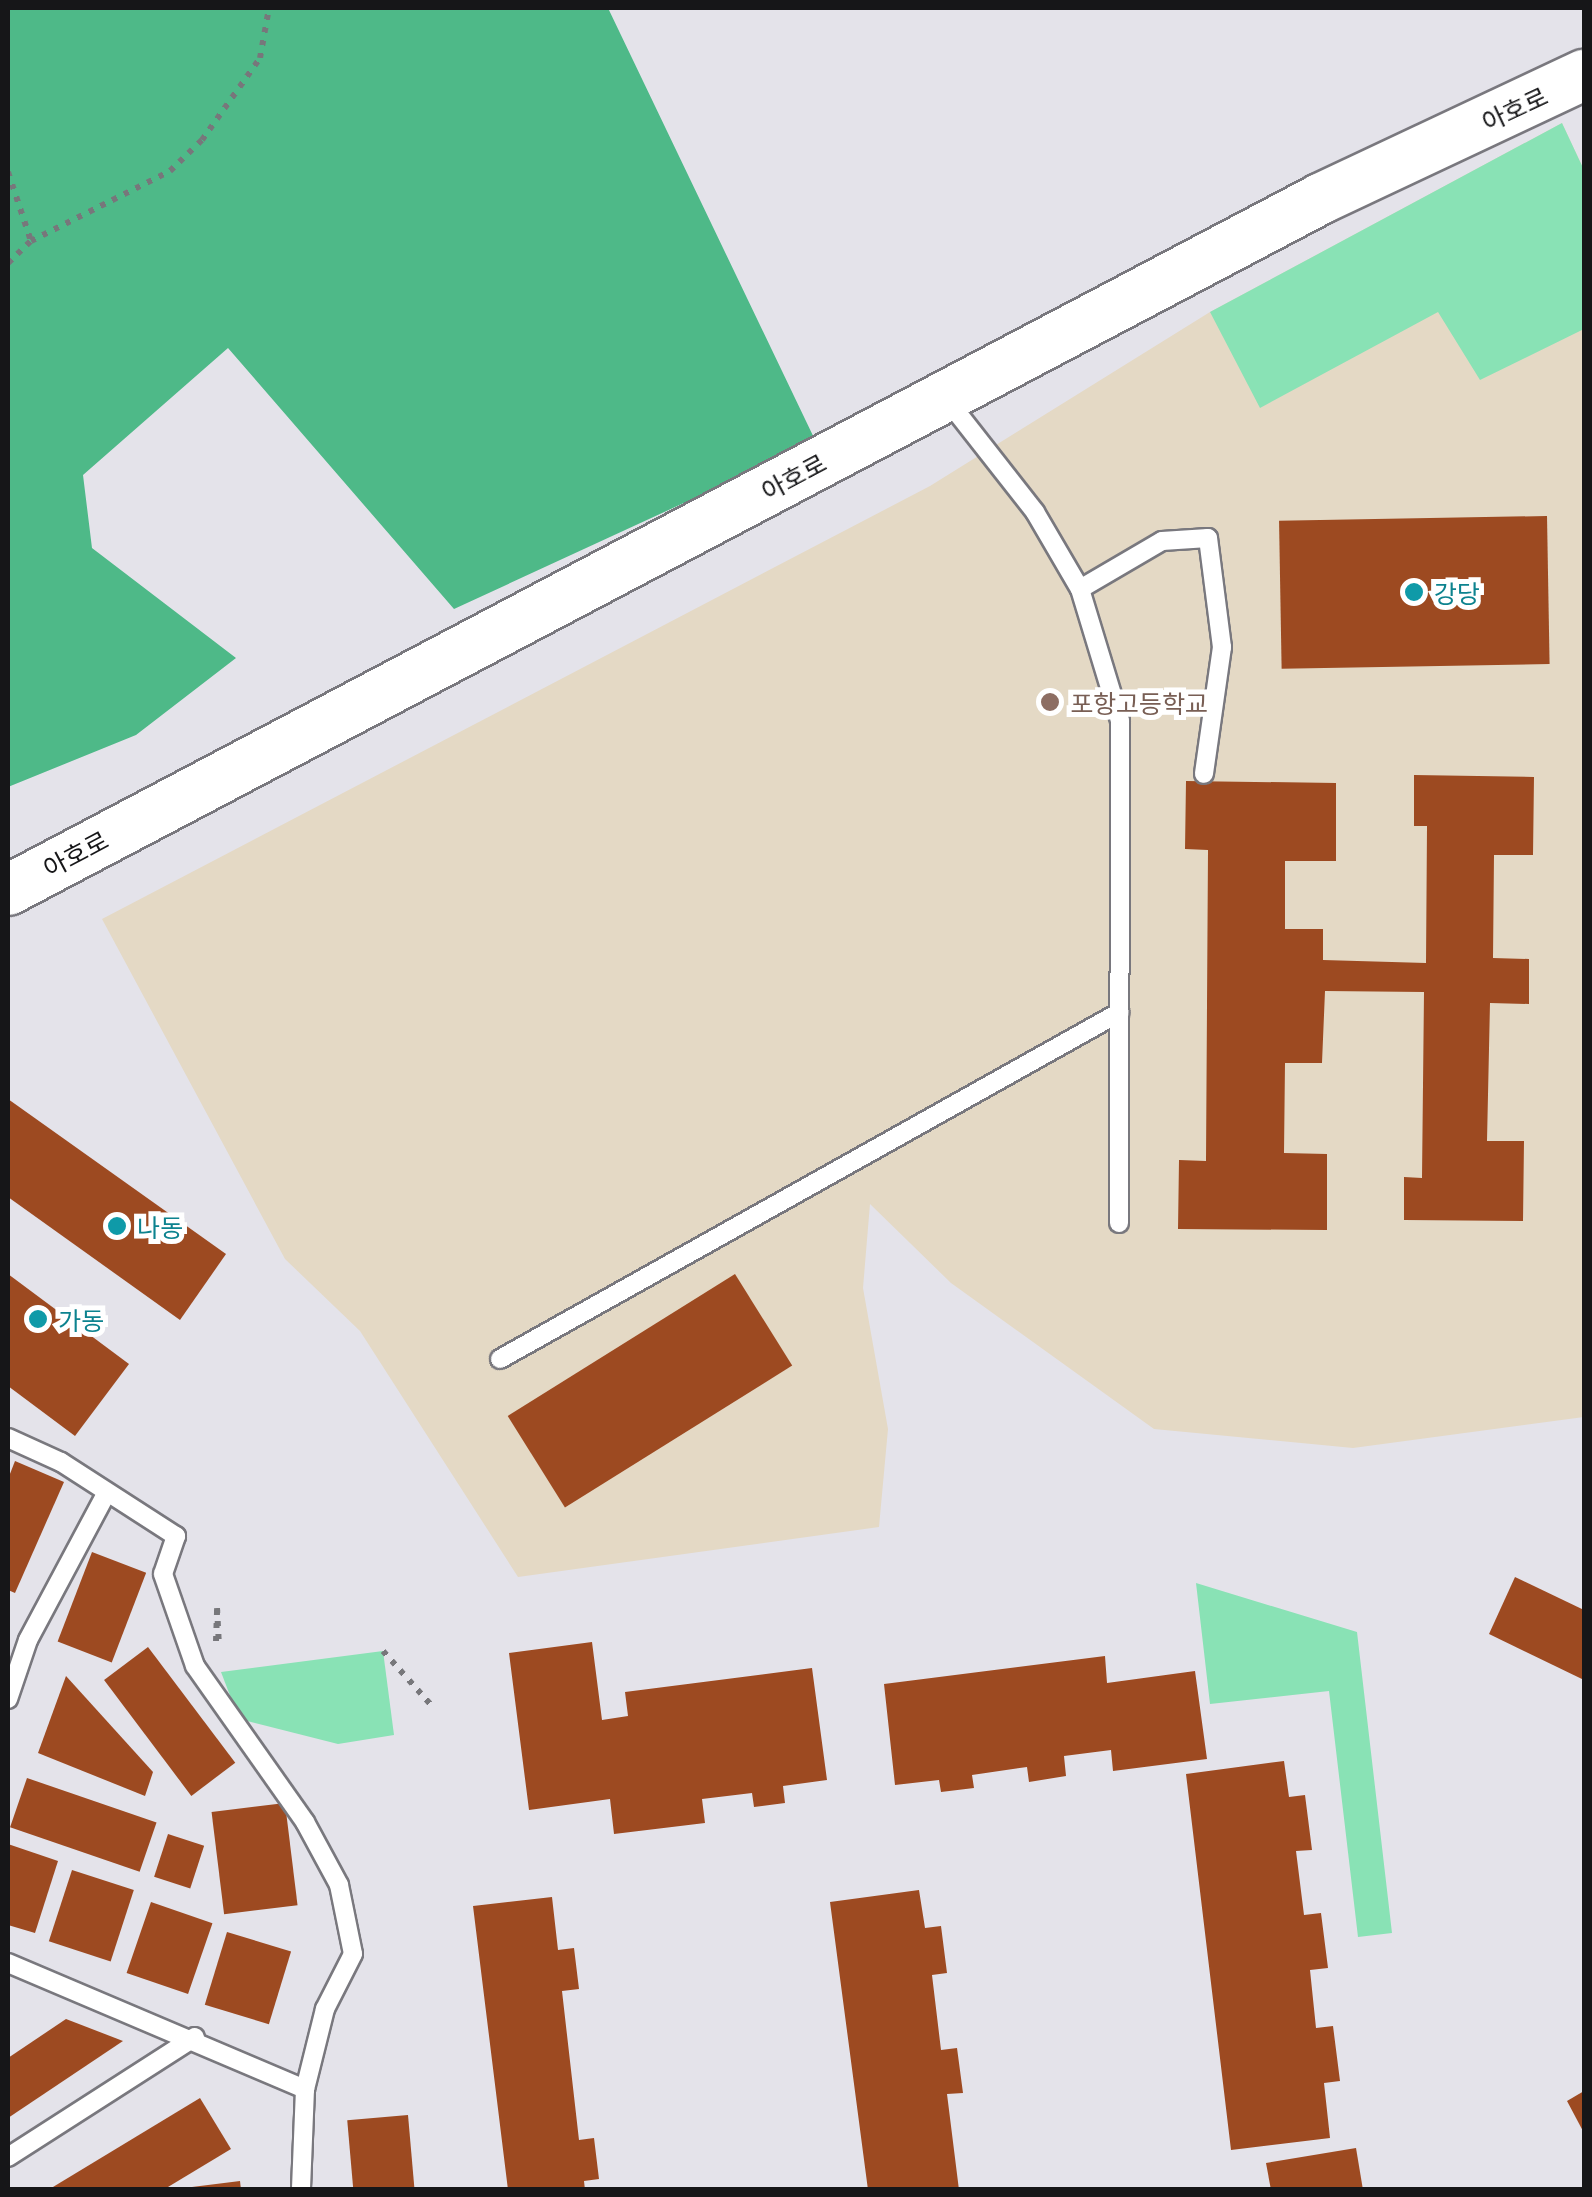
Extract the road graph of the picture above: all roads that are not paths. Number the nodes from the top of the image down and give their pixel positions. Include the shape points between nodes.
1 (1584, 75) edge
2 (945, 396) junction
3 (1080, 589) junction
4 (1204, 774) dead end
5 (8, 890) edge
6 (1120, 1012) junction
7 (1119, 1223) dead end
8 (500, 1359) dead end
9 (8, 1438) edge
10 (105, 1496) junction
11 (8, 1699) edge
12 (8, 1963) edge
13 (195, 2038) junction
14 (305, 2089) junction
15 (8, 2157) edge
16 (301, 2190) edge

1 - 2 main road, 아호로 via 1320,200
2 - 3 lane via 1035,512
2 - 5 main road, 아호로
3 - 4 lane via 1162,540 1208,538 1222,647
3 - 6 lane via 1120,720
6 - 7 lane
6 - 8 lane
9 - 10 lane via 62,1462
10 - 11 lane via 28,1640
10 - 14 lane via 176,1536 163,1574 196,1666 305,1822 339,1885 353,1954 326,2009
12 - 13 lane
13 - 14 lane
13 - 15 lane
14 - 16 lane

